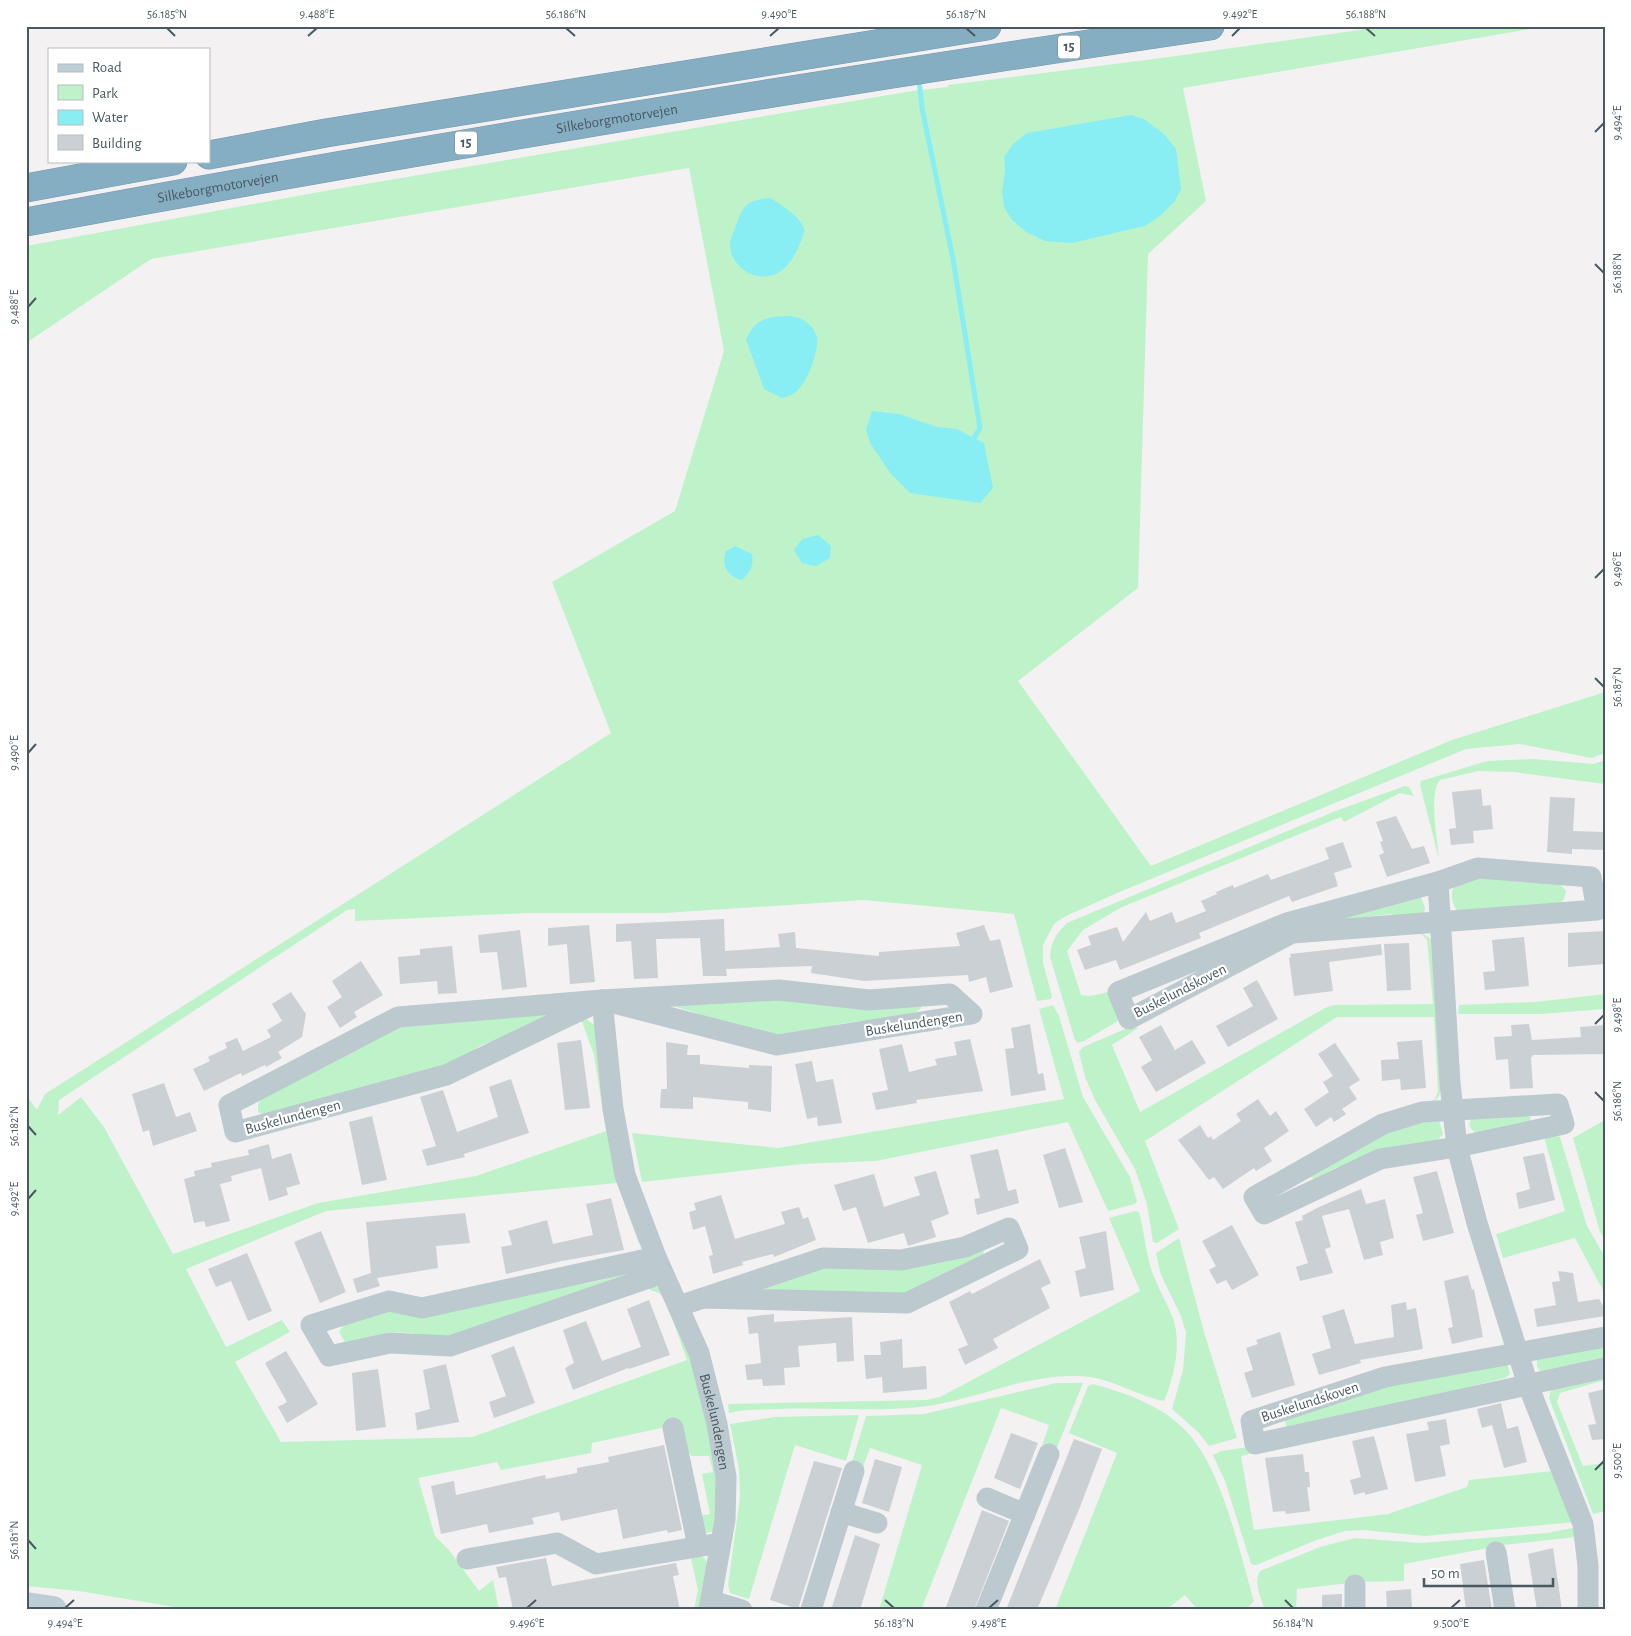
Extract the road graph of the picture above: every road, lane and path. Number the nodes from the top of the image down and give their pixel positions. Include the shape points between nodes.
1 (987, 26) edge
2 (1210, 26) edge
3 (210, 155) edge
4 (168, 162) edge
5 (26, 188) edge
6 (26, 222) edge
7 (1438, 882) junction
8 (1439, 922) junction
9 (602, 1000) junction
10 (1452, 1110) junction
11 (1457, 1147) junction
12 (660, 1265) junction
13 (703, 1298) junction
14 (679, 1306) junction
15 (1605, 1337) edge
16 (1518, 1353) junction
17 (1605, 1368) edge
18 (1528, 1385) junction
19 (673, 1428) dead end
20 (1049, 1454) dead end
21 (854, 1471) dead end
22 (987, 1498) dead end
23 (841, 1512) junction
24 (1025, 1514) junction
25 (877, 1523) dead end
26 (720, 1543) junction
27 (698, 1546) junction
28 (1496, 1552) dead end
29 (466, 1559) dead end
30 (1355, 1585) dead end
31 (710, 1605) edge
32 (26, 1606) edge
33 (53, 1610) edge
34 (742, 1610) edge
35 (811, 1610) edge
36 (986, 1610) edge
37 (1355, 1610) edge
38 (1505, 1610) edge
39 (1588, 1610) edge

1 - 3 highway, 15
2 - 6 highway, Silkeborgmotorvejen / 15 via 918,69 316,168
4 - 5 highway
7 - 8 street
7 - 8 street, Buskelundskoven via 1478,868 1591,877 1597,910
7 - 8 street, Buskelundskoven via 1288,923 1118,992 1129,1019 1292,933
8 - 10 street
9 - 9 street, Buskelundengen via 777,1046 972,1014 950,994 869,1000 779,990
9 - 9 street, Buskelundengen via 398,1017 229,1105 235,1132 446,1075
9 - 12 street, Buskelundengen via 612,1109 625,1175
10 - 11 street
10 - 11 street via 1558,1104 1564,1124
10 - 11 street via 1422,1112 1383,1124 1254,1197 1264,1214 1380,1159
11 - 16 street
12 - 12 street via 422,1308 389,1301 311,1325 329,1356 390,1343 450,1346
12 - 14 street, Buskelundengen
13 - 13 street via 907,1304 1018,1249 1009,1228 965,1247 901,1260 823,1258
13 - 14 street
14 - 26 street, Buskelundengen via 699,1353 717,1424 726,1477 725,1520
15 - 16 street, Buskelundskoven
16 - 18 street
16 - 18 street, Buskelundskoven via 1385,1377 1251,1421 1255,1444
17 - 18 street, Buskelundskoven
18 - 39 street via 1582,1524 1588,1566
19 - 27 street
20 - 24 street
21 - 23 street
22 - 24 street
23 - 25 street
23 - 35 street
24 - 36 street
26 - 27 street
26 - 31 street, Buskelundengen
27 - 29 street via 596,1564 557,1543
28 - 38 street
30 - 37 street
31 - 34 street, Buskelundengen
32 - 33 street

